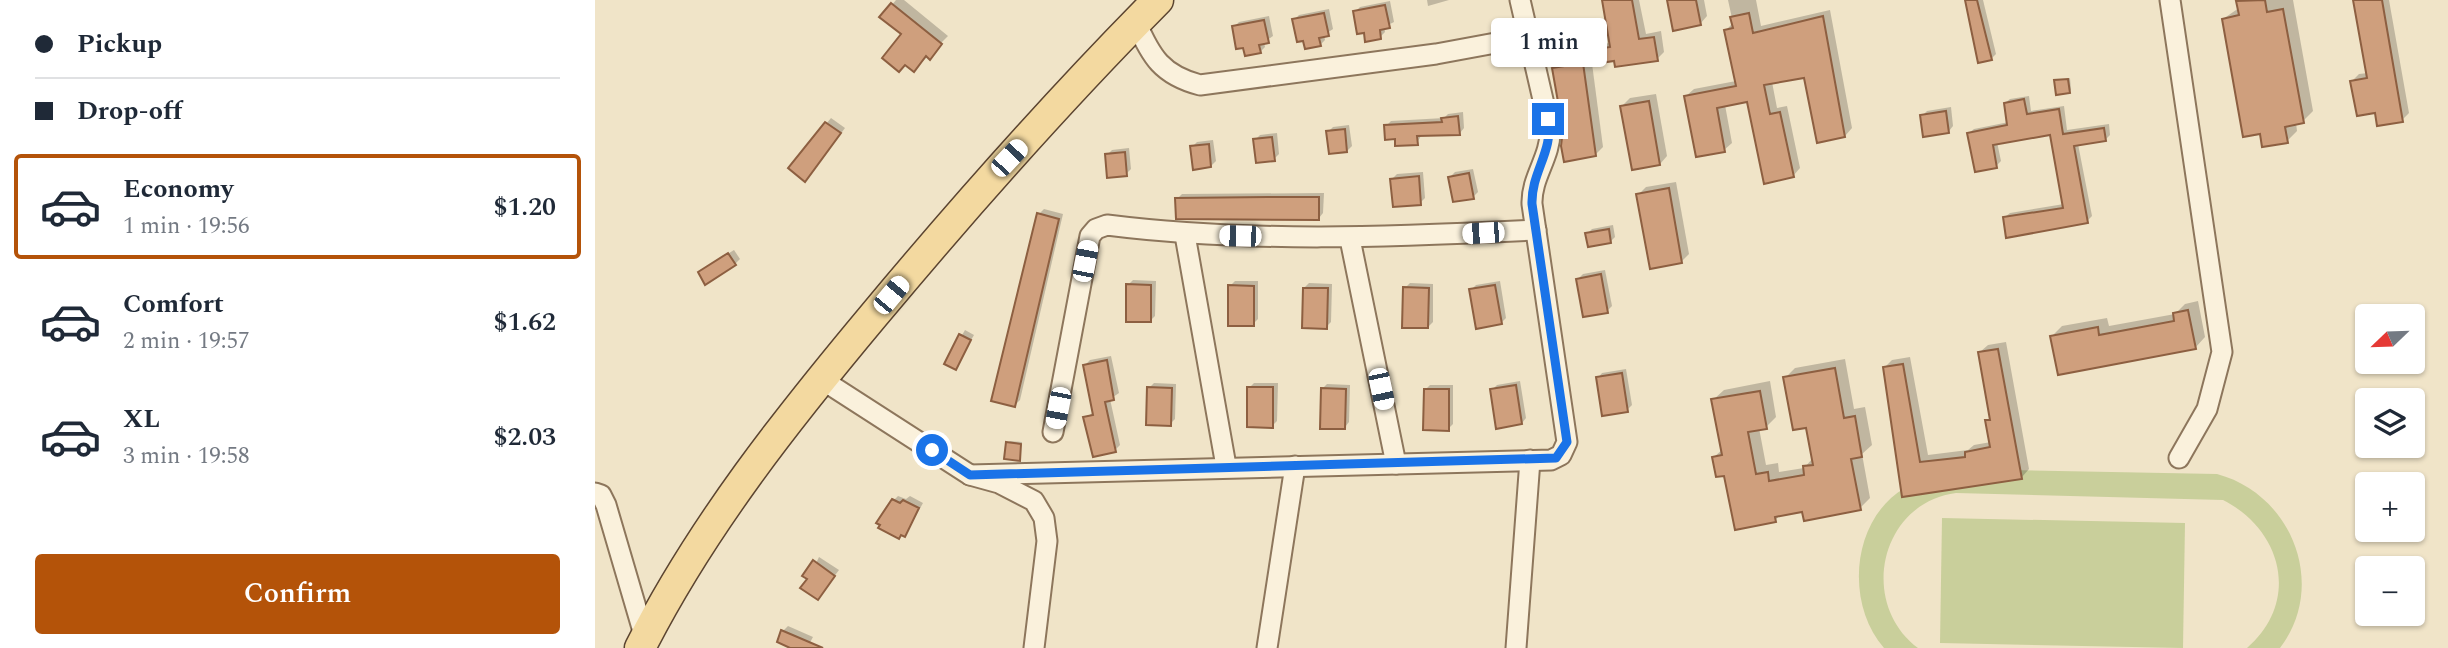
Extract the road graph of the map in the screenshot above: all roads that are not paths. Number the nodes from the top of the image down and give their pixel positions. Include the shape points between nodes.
1 (1158, 0) edge
2 (1520, 0) edge
3 (2170, 0) edge
4 (1136, 22) junction
5 (1528, 37) junction
6 (1536, 230) junction
7 (1185, 235) junction
8 (1350, 239) junction
9 (821, 379) junction
10 (1053, 432) dead end
11 (2179, 458) dead end
12 (1531, 460) junction
13 (1397, 464) junction
14 (1226, 466) junction
15 (1295, 466) junction
16 (970, 475) junction
17 (595, 493) edge
18 (643, 643) edge
19 (1034, 648) edge
20 (1267, 648) edge
21 (1516, 648) edge

1 - 4 main road
2 - 5 street
3 - 11 street via 2222,352 2207,409
4 - 5 street via 1160,66 1179,79 1201,85
4 - 9 main road via 993,174
5 - 6 street via 1550,130 1548,150 1531,192
6 - 8 street
6 - 12 street via 1567,442 1556,458
7 - 8 street
7 - 10 street via 1107,225 1090,236
7 - 14 street
8 - 13 street
9 - 16 street
9 - 18 main road via 722,509
12 - 13 street
12 - 21 street
13 - 15 street
14 - 15 street
14 - 16 street
15 - 20 street
16 - 19 street via 1029,497 1044,519 1047,541
17 - 18 street via 606,505

